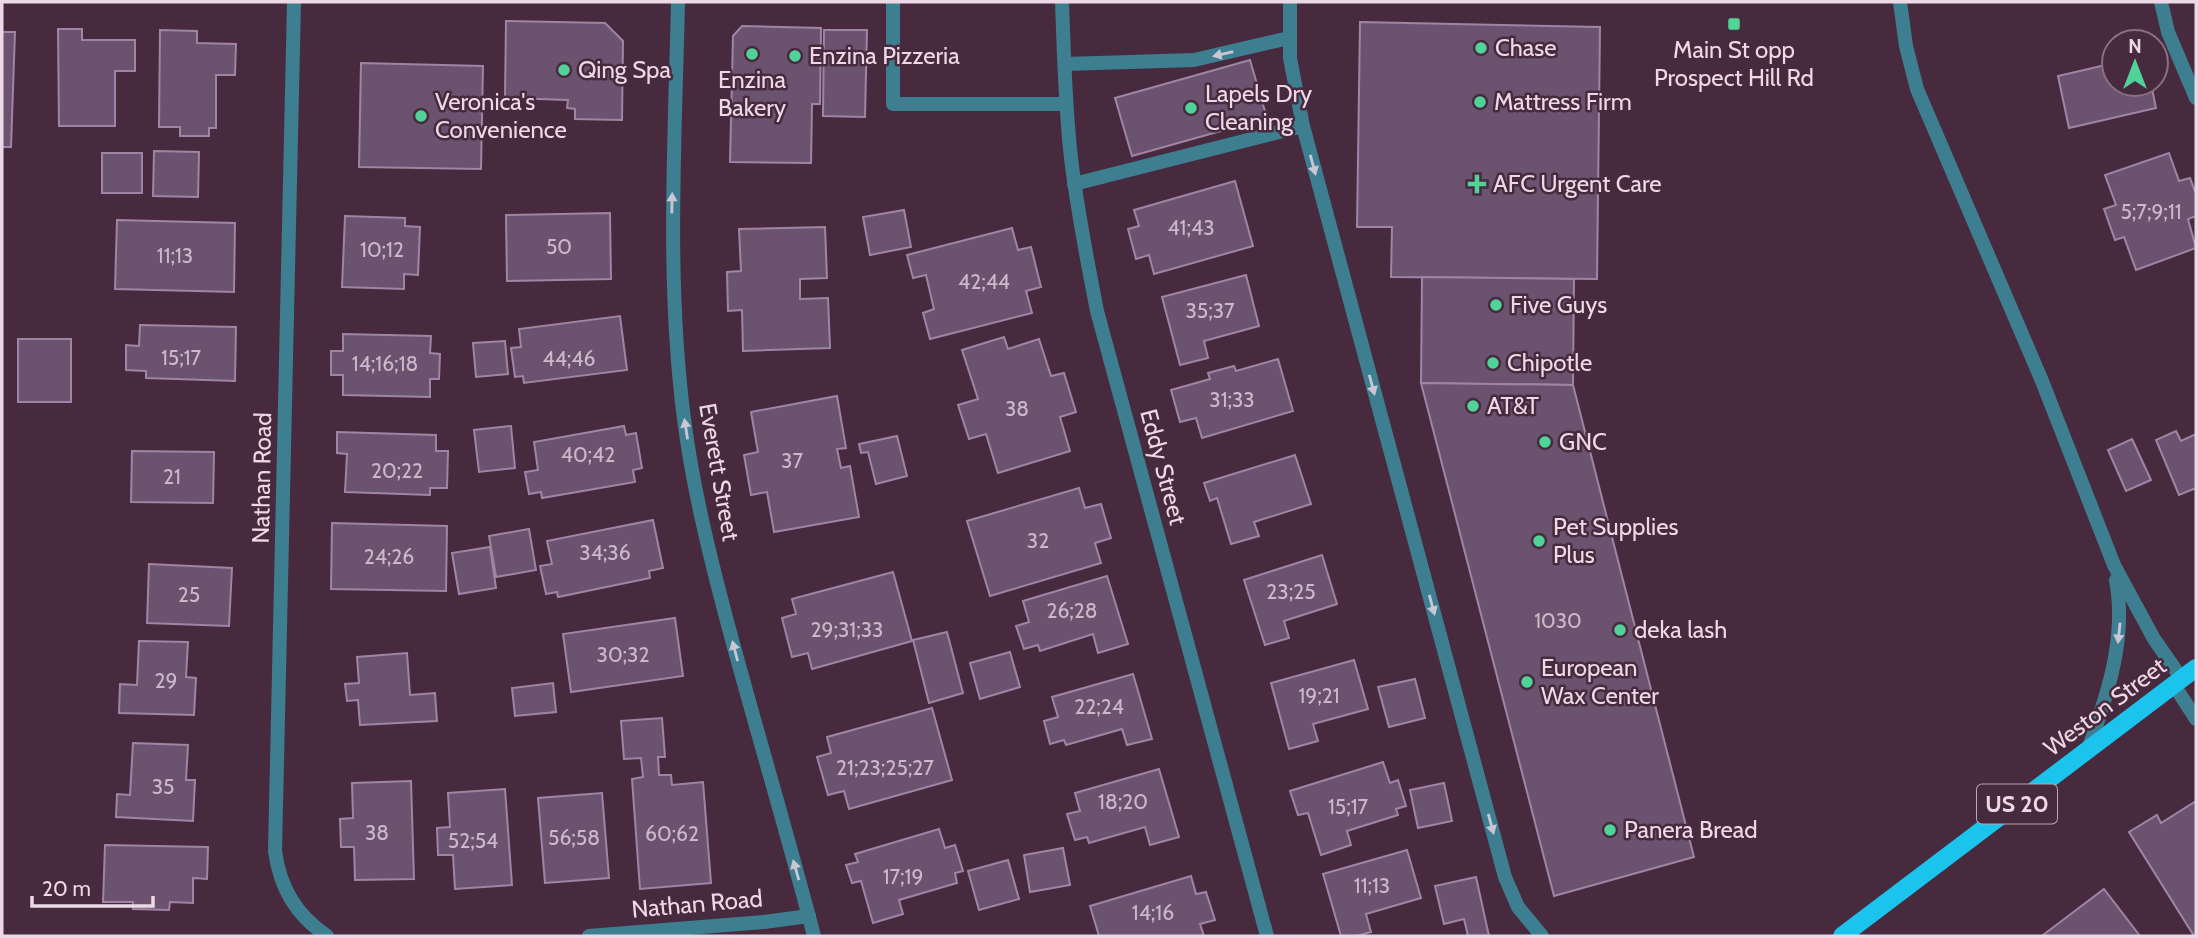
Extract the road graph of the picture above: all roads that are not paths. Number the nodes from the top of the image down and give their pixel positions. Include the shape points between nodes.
1 (294, 2) edge
2 (678, 2) edge
3 (893, 2) edge
4 (1062, 2) edge
5 (1290, 2) edge
6 (1900, 2) edge
7 (2161, 2) edge
8 (1289, 38) junction
9 (1065, 64) junction
10 (2196, 98) edge
11 (1066, 104) junction
12 (1303, 126) junction
13 (1074, 184) junction
14 (2113, 565) junction
15 (2184, 677) edge
16 (2196, 719) edge
17 (2088, 750) junction
18 (809, 916) junction
19 (327, 936) edge
20 (589, 936) edge
21 (814, 936) edge
22 (1267, 936) edge
23 (1542, 936) edge
24 (1842, 936) edge

1 - 19 street, Nathan Road via 275,851 280,879 292,904
18 -> 2 street, Everett Street via 716,577 696,496 684,419 672,222
3 - 11 street via 893,104
4 - 9 street, Eddy Street
5 - 8 street
6 - 14 street via 1917,89 2042,381
7 - 10 street via 2168,32
8 -> 9 street via 1194,60
8 - 12 street
9 - 11 street, Eddy Street
11 - 13 street, Eddy Street
12 - 13 street
12 -> 23 street via 1505,877 1518,907
13 - 22 street, Eddy Street via 1097,311
14 - 15 street via 2154,639
14 -> 17 street via 2119,594 2119,635
15 - 16 street
15 - 17 main road, Weston Street / US 20
17 - 24 main road, Weston Street / US 20
18 - 20 street, Nathan Road
18 - 21 street, Everett Street

